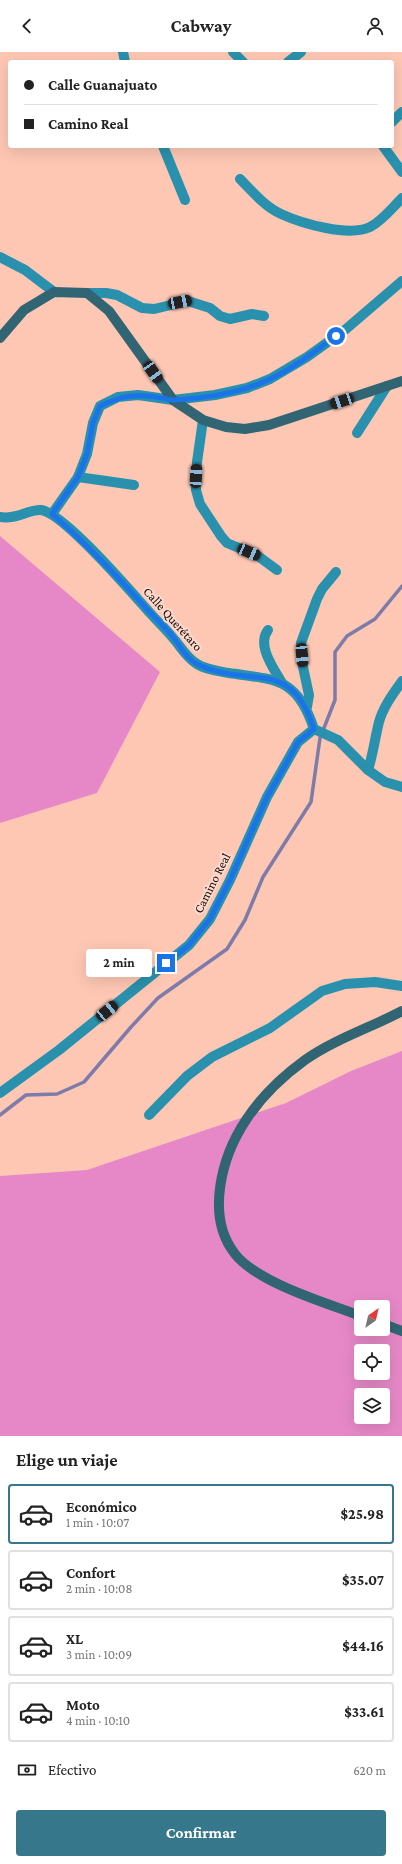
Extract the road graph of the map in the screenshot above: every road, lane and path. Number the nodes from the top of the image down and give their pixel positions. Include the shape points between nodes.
1 (232, 52) edge
2 (301, 52) edge
3 (241, 60) edge
4 (291, 60) edge
5 (402, 112) edge
6 (394, 120) edge
7 (164, 148) edge
8 (384, 148) edge
9 (402, 172) edge
10 (240, 179) dead end
11 (402, 198) edge
12 (185, 200) dead end
13 (0, 257) edge
14 (402, 281) edge
15 (54, 292) junction
16 (88, 293) junction
17 (264, 316) dead end
18 (0, 338) edge
19 (402, 381) edge
20 (387, 386) junction
21 (173, 400) junction
22 (203, 420) junction
23 (357, 433) dead end
24 (78, 477) junction
25 (134, 485) dead end
26 (52, 514) junction
27 (0, 517) edge
28 (277, 570) dead end
29 (336, 572) dead end
30 (268, 630) dead end
31 (402, 681) edge
32 (282, 683) junction
33 (307, 707) junction
34 (314, 729) junction
35 (368, 770) junction
36 (402, 787) edge
37 (402, 986) edge
38 (402, 1011) edge
39 (0, 1093) edge
40 (149, 1116) dead end
41 (354, 1313) edge
42 (390, 1327) edge
43 (402, 1331) edge

1 - 3 street
2 - 4 street
5 - 6 street
7 - 12 street
8 - 9 street
10 - 11 street via 263,202 281,214 322,228 354,231 370,227
13 - 15 street via 25,270
14 - 21 street via 346,329 270,379 247,388 215,395
15 - 16 main road
15 - 18 main road via 24,310
16 - 17 street via 117,295 142,308 154,309 188,301 210,308 220,316 230,319 252,314
16 - 21 main road via 109,311
19 - 20 main road
20 - 22 main road via 253,428 226,427
20 - 23 street
21 - 22 main road
21 - 24 street via 138,395 118,397 100,406
22 - 28 street via 197,462 196,490 200,504 227,543 258,556
24 - 25 street
24 - 26 street
26 - 27 street via 40,510 13,518
26 - 32 street, Calle Querétaro via 102,560 173,637 185,656 199,665 218,671
29 - 33 street via 317,599 301,643 303,667 310,695
30 - 32 street via 265,641 267,660
31 - 35 street via 387,702 379,721
32 - 33 street, Calle Querétaro
33 - 34 street, Calle Querétaro
34 - 35 street via 338,740
34 - 39 street, Camino Real via 298,742 267,797 210,919 189,945 59,1050
35 - 36 street via 385,782
37 - 40 street via 375,982 345,984 322,990 270,1028 212,1057 187,1076
38 - 41 main road via 345,1038 306,1060 286,1076 245,1121 232,1146 222,1176 218,1207 224,1234 235,1254 261,1275
42 - 43 main road

